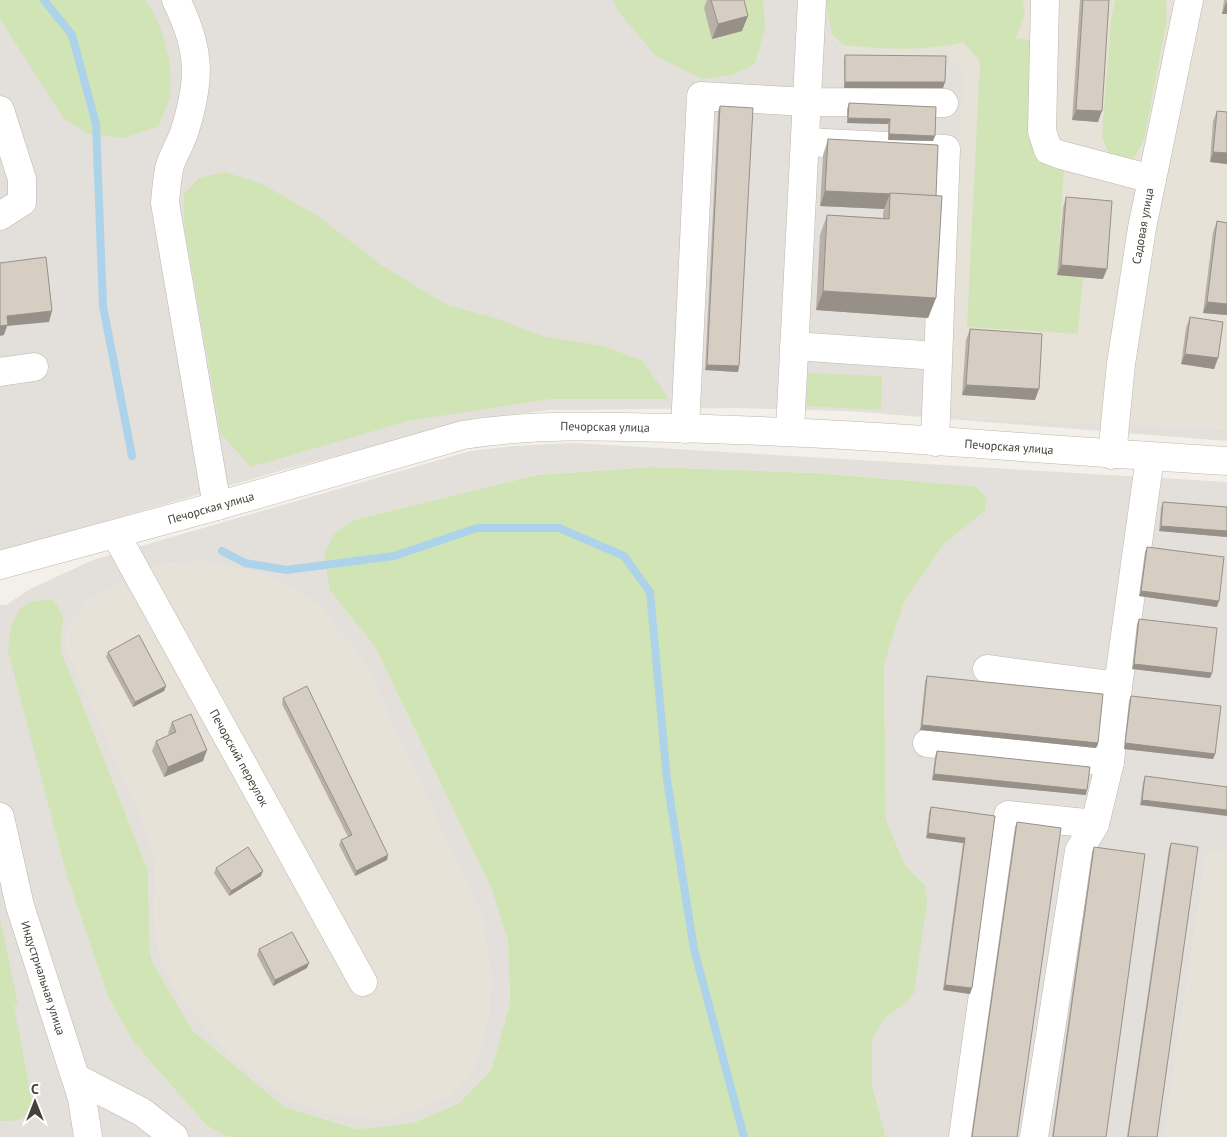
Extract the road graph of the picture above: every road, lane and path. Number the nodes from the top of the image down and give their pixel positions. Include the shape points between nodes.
1 (176, 0) edge
2 (812, 0) edge
3 (1045, 0) edge
4 (1188, 0) edge
5 (807, 102) junction
6 (944, 103) dead end
7 (0, 110) edge
8 (805, 142) junction
9 (1152, 179) junction
10 (0, 216) edge
11 (794, 346) junction
12 (938, 356) junction
13 (34, 367) dead end
14 (0, 372) edge
15 (685, 428) junction
16 (790, 432) junction
17 (935, 442) junction
18 (1112, 454) junction
19 (1150, 457) junction
20 (1227, 462) edge
21 (217, 506) junction
22 (116, 534) junction
23 (0, 564) edge
24 (987, 669) dead end
25 (1118, 686) junction
26 (927, 743) dead end
27 (1110, 762) junction
28 (0, 817) edge
29 (1096, 824) junction
30 (363, 982) dead end
31 (76, 1078) junction
32 (88, 1137) edge
33 (174, 1137) edge
34 (963, 1137) edge
35 (1034, 1137) edge

1 - 21 street via 190,29 196,73 194,99 170,167 165,203
2 - 5 street
3 - 9 street via 1042,131 1048,150
4 - 9 street, Садовая улица
5 - 6 street
5 - 8 street
5 - 15 street via 700,96
7 - 10 street via 22,178 22,202
8 - 11 street
8 - 12 street via 946,149
9 - 18 street, Садовая улица via 1123,354
11 - 12 street
11 - 16 street
12 - 17 street
13 - 14 street
15 - 16 street, Печорская улица
15 - 21 street, Печорская улица via 550,426 498,429 463,435
16 - 17 street, Печорская улица
17 - 18 street, Печорская улица
18 - 19 street, Печорская улица
19 - 20 street, Печорская улица
19 - 25 street
21 - 22 street, Печорская улица
22 - 23 street, Печорская улица
22 - 30 street, Печорский переулок
24 - 25 street
25 - 27 street
26 - 27 street
27 - 29 street
28 - 31 street, Индустриальная улица via 20,906
29 - 34 street via 1008,815
29 - 35 street via 1079,851
31 - 32 street, Индустриальная улица
31 - 33 street via 142,1112

